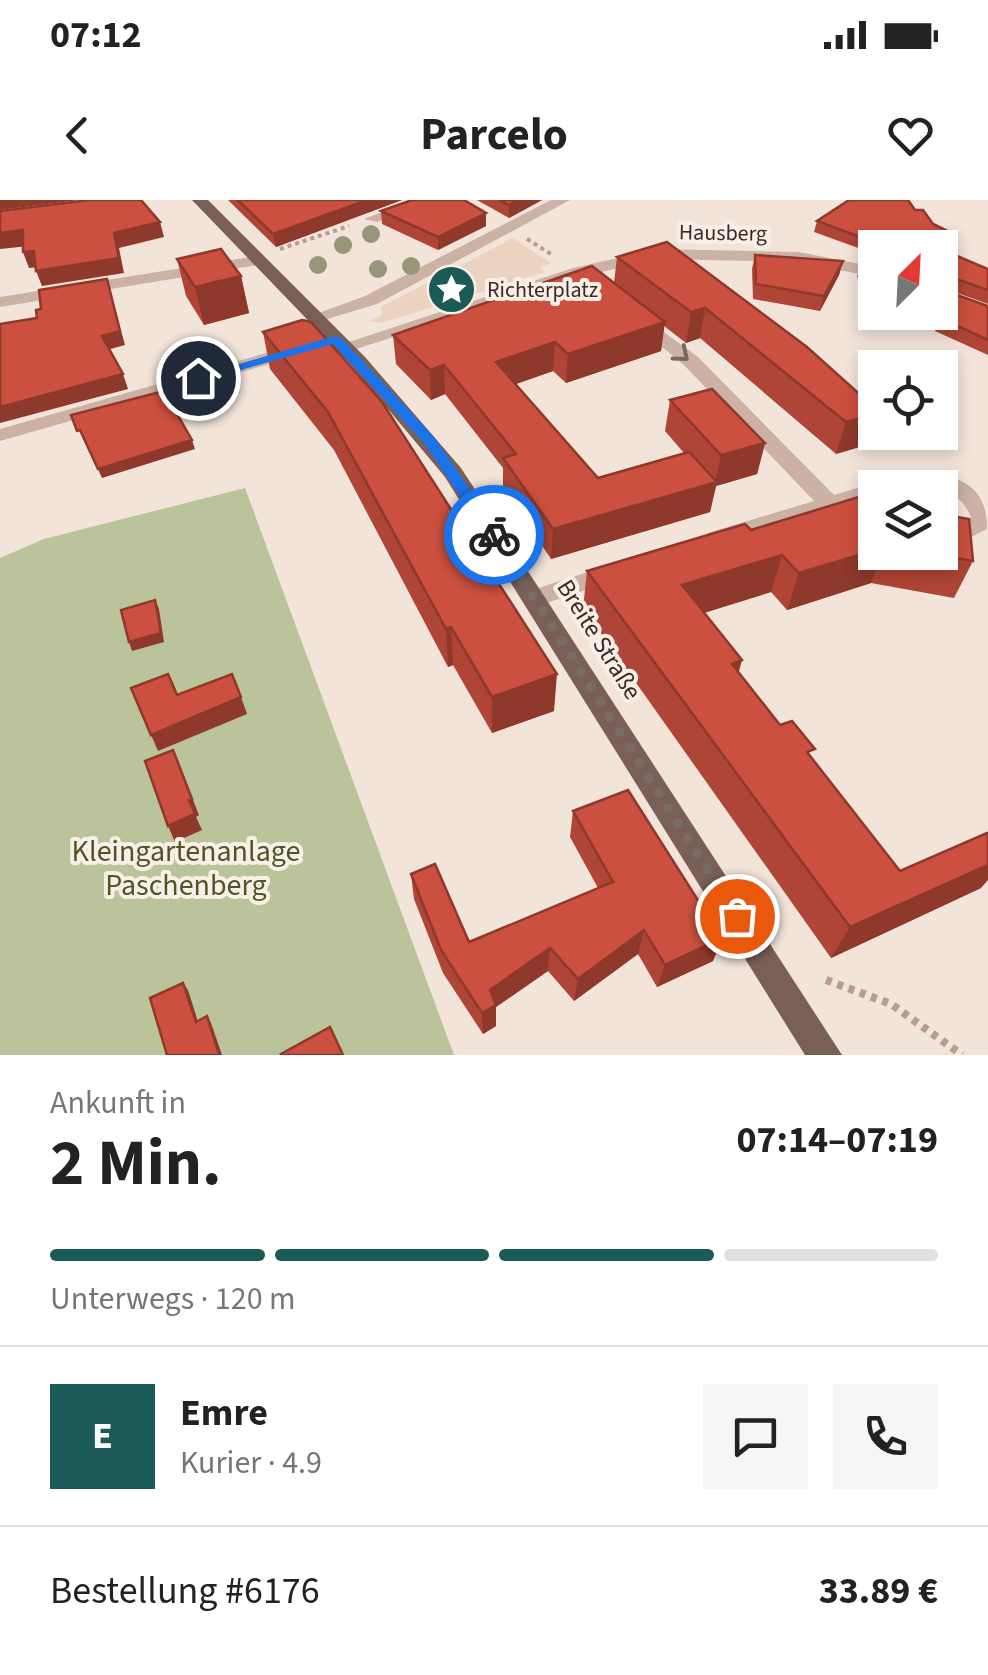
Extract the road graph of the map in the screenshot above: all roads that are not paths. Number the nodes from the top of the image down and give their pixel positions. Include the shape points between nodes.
1 (200, 200) edge
2 (428, 200) edge
3 (562, 200) edge
4 (372, 219) road end
5 (492, 219) dead end
6 (508, 228) junction
7 (267, 258) junction
8 (858, 268) edge
9 (579, 272) junction
10 (0, 302) edge
11 (314, 318) junction
12 (339, 343) junction
13 (0, 436) edge
14 (958, 491) edge
15 (858, 494) edge
16 (828, 502) junction
17 (958, 534) edge
18 (699, 544) edge
19 (644, 562) edge
20 (535, 598) junction
21 (825, 1055) edge

1 - 7 main road, Breite Straße
2 - 4 street
3 - 6 street
5 - 6 street
6 - 11 street via 371,300
7 - 10 street
7 - 11 main road, Breite Straße
8 - 9 street, Hausberg via 814,258 697,252 622,259
9 - 12 street, Hausberg
9 -> 16 street via 691,361
11 - 12 main road, Breite Straße
12 - 13 street, Hausberg
12 - 20 main road, Breite Straße via 429,440
14 - 17 street via 974,500 982,516
15 - 16 street
16 - 18 street
19 - 20 street
20 - 21 main road, Breite Straße

